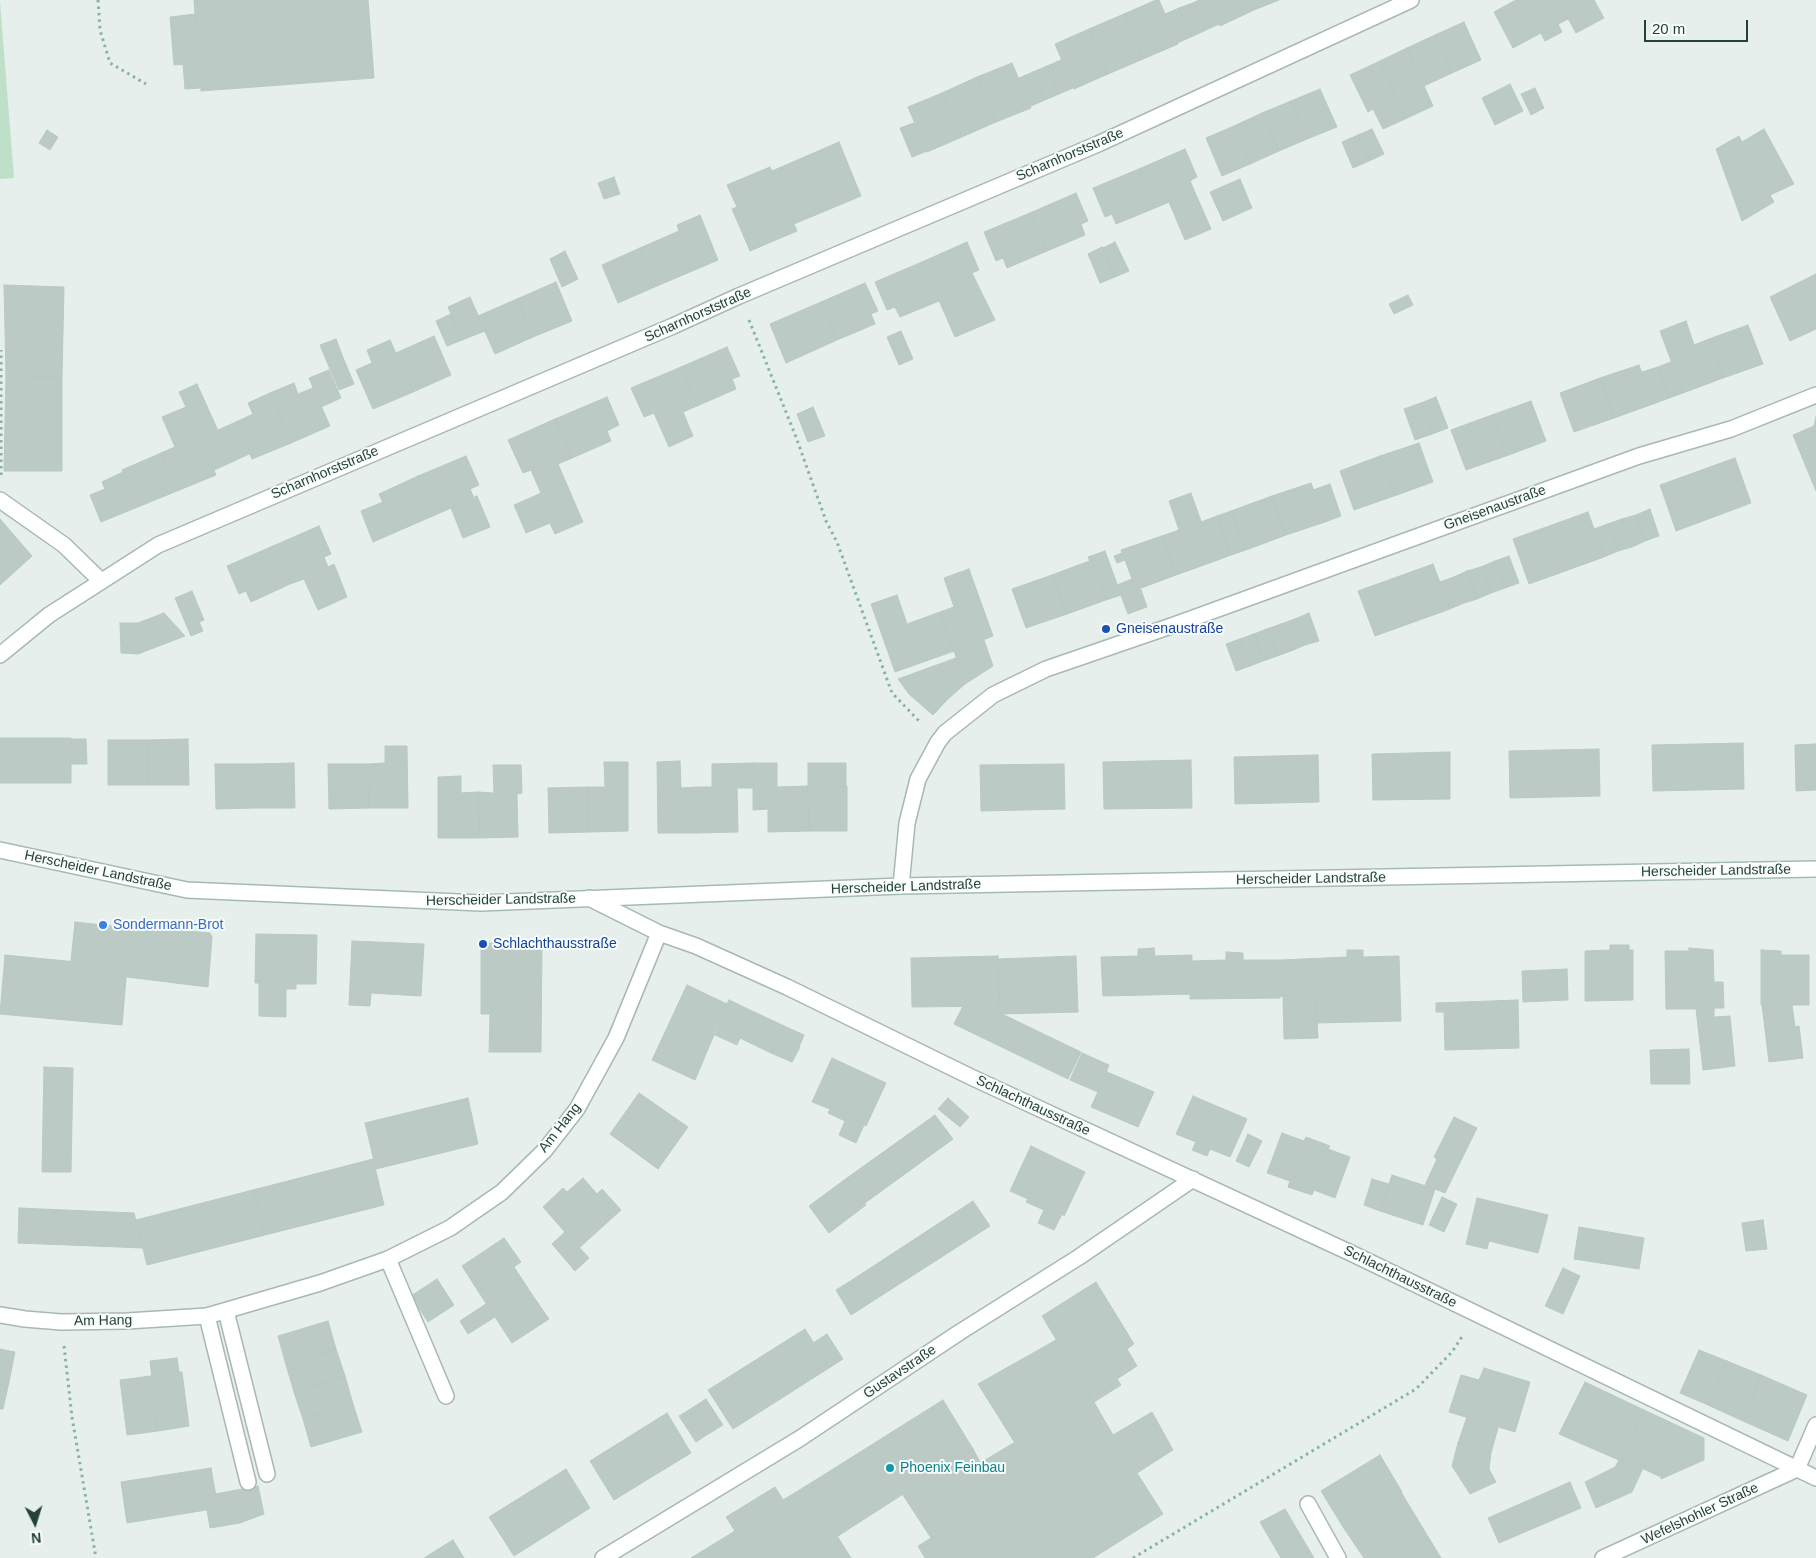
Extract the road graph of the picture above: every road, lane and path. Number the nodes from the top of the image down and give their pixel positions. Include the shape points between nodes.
1 (98, 0) edge
2 (1411, 0) edge
3 (146, 84) dead end
4 (739, 296) junction
5 (2, 350) dead end
6 (1816, 394) edge
7 (1, 500) edge
8 (100, 581) junction
9 (0, 655) edge
10 (938, 742) junction
11 (0, 850) edge
12 (1816, 869) edge
13 (901, 886) junction
14 (589, 898) junction
15 (659, 933) junction
16 (1193, 1180) junction
17 (388, 1259) junction
18 (226, 1311) junction
19 (0, 1314) edge
20 (1477, 1315) junction
21 (207, 1316) junction
22 (61, 1322) junction
23 (446, 1396) dead end
24 (1816, 1425) edge
25 (1797, 1469) junction
26 (267, 1474) dead end
27 (1816, 1478) edge
28 (248, 1482) dead end
29 (1308, 1504) dead end
30 (96, 1558) edge
31 (603, 1558) edge
32 (1133, 1558) edge
33 (1338, 1558) edge
34 (1603, 1558) edge

1 - 3 path via 100,30 110,63
2 - 4 street, Scharnhorststraße via 1098,144
4 - 8 street, Scharnhorststraße via 167,541
4 - 10 path via 796,437 826,522 837,542 892,693
5 - 7 path
6 - 10 street, Gneisenaustraße via 1731,429 1639,456 1046,669 993,695
7 - 8 street via 64,545
8 - 9 street, Scharnhorststraße via 49,615
10 - 13 street, Gneisenaustraße via 918,779 907,823
11 - 14 street, Herscheider Landstraße via 187,890 481,903
12 - 13 street, Herscheider Landstraße
13 - 14 street, Herscheider Landstraße
14 - 15 street, Schlachthausstraße
15 - 16 street, Schlachthausstraße via 787,987
15 - 17 street, Am Hang via 616,1038 577,1109 545,1150 502,1192 466,1217
16 - 20 street, Schlachthausstraße
16 - 31 street, Gustavstraße via 799,1439
17 - 18 street, Am Hang via 320,1284
17 - 23 street
18 - 21 street, Am Hang
18 - 26 street
19 - 22 street, Am Hang
20 - 25 street, Schlachthausstraße
20 - 32 path via 1452,1352 1416,1389
21 - 22 street, Am Hang
21 - 28 street
22 - 30 path via 72,1417
24 - 25 street
25 - 27 street, Schlachthausstraße
25 - 34 street, Wefelshohler Straße
29 - 33 street

